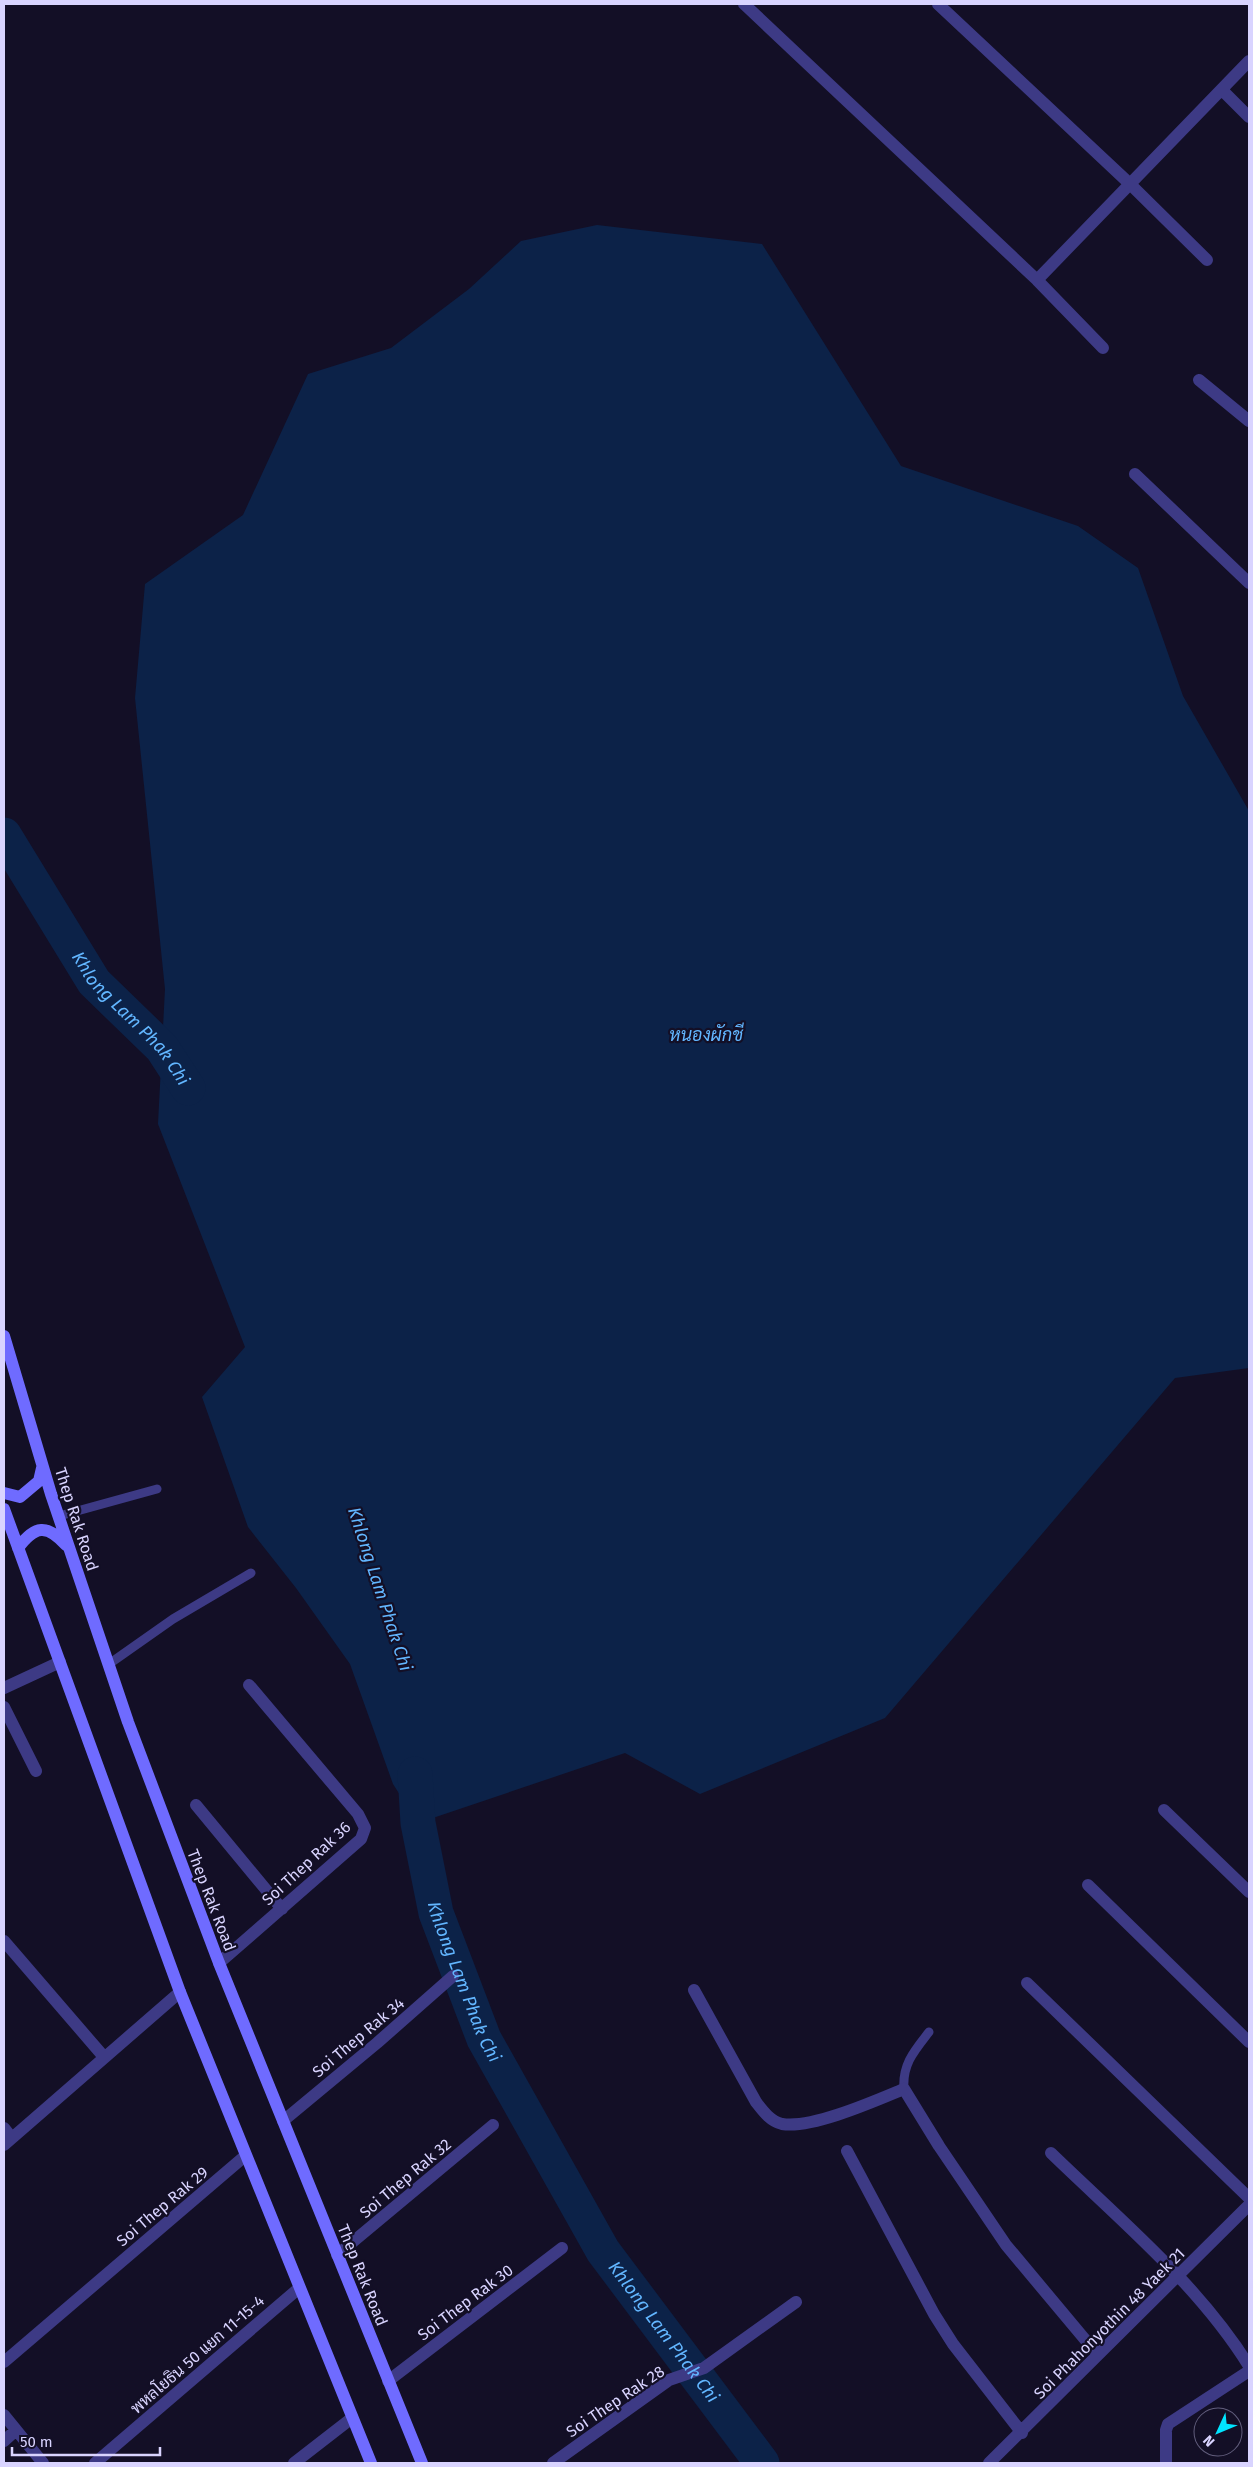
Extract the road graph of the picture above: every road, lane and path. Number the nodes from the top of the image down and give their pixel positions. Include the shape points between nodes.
1 (744, 4) edge
2 (938, 4) edge
3 (1249, 61) edge
4 (1222, 90) junction
5 (1249, 117) edge
6 (1130, 184) junction
7 (1207, 260) dead end
8 (1037, 280) junction
9 (1103, 348) dead end
10 (1200, 380) dead end
11 (1249, 421) edge
12 (1134, 474) dead end
13 (1249, 583) edge
14 (4, 1336) edge
15 (42, 1466) junction
16 (157, 1489) dead end
17 (4, 1493) edge
18 (4, 1509) edge
19 (58, 1516) junction
20 (18, 1548) junction
21 (70, 1549) junction
22 (251, 1573) dead end
23 (60, 1662) junction
24 (109, 1664) junction
25 (250, 1686) dead end
26 (4, 1688) edge
27 (4, 1707) edge
28 (36, 1771) dead end
29 (196, 1805) dead end
30 (1164, 1810) dead end
31 (1088, 1885) dead end
32 (1249, 1892) edge
33 (282, 1909) junction
34 (4, 1941) edge
35 (219, 1963) junction
36 (453, 1976) dead end
37 (1027, 1984) dead end
38 (694, 1990) dead end
39 (180, 1992) junction
40 (929, 2032) dead end
41 (1249, 2042) edge
42 (104, 2057) junction
43 (904, 2088) junction
44 (283, 2121) junction
45 (493, 2124) dead end
46 (4, 2128) edge
47 (8, 2142) edge
48 (847, 2151) dead end
49 (1051, 2153) dead end
50 (245, 2156) junction
51 (1249, 2198) edge
52 (1249, 2205) edge
53 (562, 2248) dead end
54 (337, 2255) junction
55 (1179, 2277) junction
56 (298, 2288) junction
57 (796, 2302) dead end
58 (1098, 2355) junction
59 (4, 2362) edge
60 (1249, 2366) edge
61 (1249, 2371) edge
62 (388, 2381) junction
63 (4, 2415) edge
64 (352, 2418) junction
65 (16, 2430) junction
66 (1022, 2433) junction
67 (4, 2441) edge
68 (43, 2463) edge
69 (95, 2463) edge
70 (294, 2463) edge
71 (371, 2463) edge
72 (422, 2463) edge
73 (553, 2463) edge
74 (989, 2463) edge
75 (1166, 2463) edge

1 - 8 street
2 - 6 street
3 - 4 street
4 - 5 street
4 - 6 street
6 - 7 street
6 - 8 street
8 - 9 street
10 - 11 street
12 - 13 street
14 - 15 main road, Thep Rak Road
15 - 17 main road via 40,1481 20,1497
15 - 19 main road, Thep Rak Road
16 - 19 lane
18 - 20 main road
19 - 21 main road, Thep Rak Road
20 - 21 main road via 29,1533 42,1529 56,1533
20 - 23 main road
21 - 24 main road, Thep Rak Road
22 - 24 lane via 173,1619
23 - 26 street
23 - 39 main road
24 - 35 main road, Thep Rak Road
25 - 33 street, Soi Thep Rak 36 via 358,1814 365,1828 361,1839
27 - 28 street
29 - 33 street
30 - 32 street
31 - 41 street
33 - 35 street, Soi Thep Rak 36
34 - 42 street
35 - 44 main road, Thep Rak Road
36 - 44 street, Soi Thep Rak 34
37 - 51 street
38 - 43 street via 756,2102 766,2116 780,2124 797,2125 840,2113
39 - 42 street
39 - 50 main road
40 - 43 lane via 907,2062
42 - 47 street
43 - 58 street via 1006,2245
44 - 54 main road, Thep Rak Road
45 - 54 street, Soi Thep Rak 32
46 - 47 street
48 - 66 street via 934,2314
49 - 55 street
50 - 56 main road
50 - 59 street, Soi Thep Rak 29
52 - 55 street, Soi Phahonyothin 48 Yaek 21
53 - 62 street, Soi Thep Rak 30
54 - 62 main road, Thep Rak Road
55 - 58 street, Soi Phahonyothin 48 Yaek 21
55 - 60 street via 1225,2331
56 - 64 main road
56 - 69 street, พหลโยธิน 50 แยก 11-15-4
57 - 73 street, Soi Thep Rak 28 via 704,2368 669,2380
58 - 66 street, Soi Phahonyothin 48 Yaek 21
61 - 75 street via 1168,2424
62 - 72 main road, Thep Rak Road
63 - 65 street
64 - 70 street
64 - 71 main road
65 - 67 street
65 - 68 street
66 - 74 street, Soi Phahonyothin 48 Yaek 21

